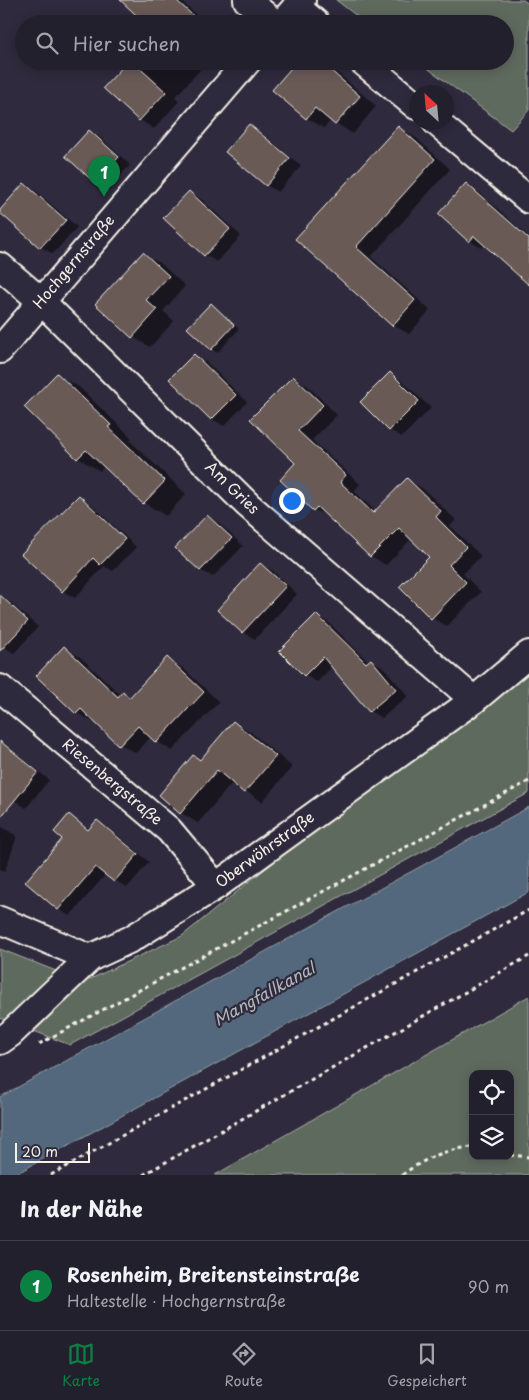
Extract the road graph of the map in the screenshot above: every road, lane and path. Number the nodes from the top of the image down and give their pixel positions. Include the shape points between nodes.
1 (247, 0) edge
2 (265, 15) edge
3 (240, 70) edge
4 (373, 70) edge
5 (409, 100) edge
6 (446, 130) edge
7 (529, 200) edge
8 (0, 266) edge
9 (41, 301) junction
10 (0, 350) edge
11 (529, 654) edge
12 (0, 688) edge
13 (474, 700) junction
14 (529, 781) edge
15 (216, 886) junction
16 (529, 910) edge
17 (0, 920) edge
18 (529, 956) edge
19 (90, 958) junction
20 (0, 1041) edge
21 (35, 1046) dead end
22 (469, 1147) edge
23 (514, 1155) edge
24 (529, 1157) edge
25 (51, 1175) edge
26 (143, 1175) edge
27 (402, 1175) edge

1 - 2 street
3 - 9 street, Hochgernstraße
4 - 5 street
6 - 7 street
8 - 9 street, Am Gries
9 - 10 street, Hochgernstraße
9 - 13 street, Am Gries via 248,505
11 - 13 street, Oberwöhrstraße
12 - 15 street, Riesenbergstraße via 169,830
13 - 15 street, Oberwöhrstraße
14 - 21 path
15 - 19 street, Oberwöhrstraße via 131,940
16 - 25 path
17 - 19 street
18 - 26 path
19 - 20 street, Oberwöhrstraße
22 - 27 path via 453,1148 430,1157
23 - 24 path

